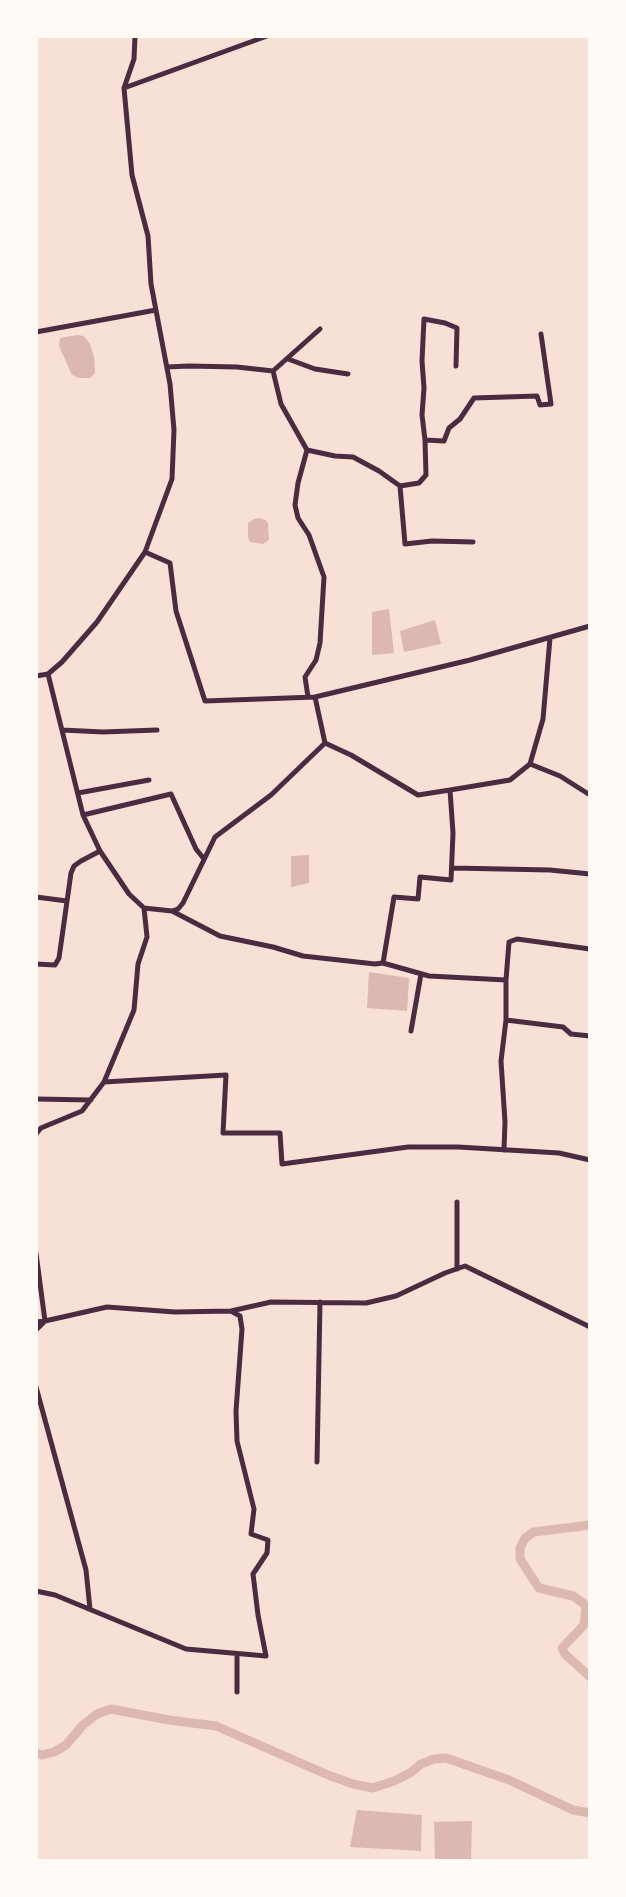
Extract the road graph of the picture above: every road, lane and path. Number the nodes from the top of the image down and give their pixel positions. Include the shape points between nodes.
1 (135, 36) edge
2 (267, 36) edge
3 (124, 88) junction
4 (156, 310) junction
5 (320, 329) dead end
6 (36, 332) edge
7 (540, 334) dead end
8 (288, 359) junction
9 (456, 366) dead end
10 (167, 367) junction
11 (273, 371) junction
12 (348, 374) dead end
13 (425, 440) junction
14 (307, 450) junction
15 (400, 486) junction
16 (473, 542) dead end
17 (145, 552) junction
18 (590, 626) edge
19 (550, 638) junction
20 (48, 674) junction
21 (36, 676) edge
22 (308, 697) junction
23 (315, 697) junction
24 (62, 730) junction
25 (157, 730) dead end
26 (325, 743) junction
27 (530, 764) junction
28 (149, 780) dead end
29 (450, 790) junction
30 (78, 793) junction
31 (590, 795) edge
32 (83, 815) junction
33 (100, 851) junction
34 (204, 859) junction
35 (453, 868) junction
36 (590, 874) edge
37 (36, 897) edge
38 (67, 901) junction
39 (144, 908) junction
40 (172, 911) junction
41 (590, 949) edge
42 (383, 963) junction
43 (36, 964) edge
44 (421, 974) junction
45 (506, 980) junction
46 (506, 1020) junction
47 (411, 1031) dead end
48 (590, 1036) edge
49 (104, 1082) junction
50 (36, 1099) edge
51 (91, 1100) junction
52 (36, 1134) edge
53 (504, 1150) junction
54 (590, 1160) edge
55 (458, 1202) dead end
56 (36, 1253) edge
57 (457, 1269) junction
58 (320, 1302) junction
59 (231, 1311) junction
60 (46, 1321) junction
61 (36, 1322) edge
62 (590, 1327) edge
63 (36, 1330) edge
64 (36, 1387) edge
65 (317, 1462) dead end
66 (36, 1591) edge
67 (90, 1609) junction
68 (237, 1654) junction
69 (237, 1692) dead end

1 - 3 street via 134,59
2 - 3 street
3 - 4 street via 132,175 148,236
4 - 6 street
4 - 10 street
5 - 8 street
7 - 13 street via 551,404 540,405 537,396 474,398 460,419 449,428 444,441
8 - 11 street
8 - 12 street via 303,366
9 - 13 street via 457,328 424,318 422,415
10 - 11 street via 237,367
10 - 17 street via 174,430 172,479
11 - 14 street via 280,404
13 - 15 street via 426,475 419,483
14 - 15 street via 353,457
14 - 22 street via 295,505 324,577 320,643 316,660 305,677
15 - 16 street via 405,544
17 - 20 street via 97,622
17 - 22 street via 170,563 176,611 205,701
18 - 19 street
19 - 23 street
19 - 27 street via 544,719
20 - 21 street
20 - 24 street
22 - 23 street
23 - 26 street
24 - 25 street
24 - 30 street
26 - 29 street via 418,795
26 - 34 street via 271,795 215,838
27 - 29 street via 510,780
27 - 31 street via 560,776
28 - 30 street
29 - 35 street
30 - 32 street
32 - 33 street
32 - 34 street via 171,794 196,850
33 - 38 street via 74,866
33 - 39 street via 129,894
34 - 40 street via 183,903
35 - 36 street
35 - 42 street via 451,880 420,877 418,899 394,897
37 - 38 street
38 - 43 street via 59,958 55,965
39 - 40 street
39 - 49 street via 147,937 138,964 134,1010
40 - 42 street via 220,936 303,956
41 - 45 street via 517,939 509,942
42 - 44 street
44 - 45 street
44 - 47 street
45 - 46 street
46 - 48 street via 563,1027 571,1034
46 - 53 street via 501,1061
49 - 51 street
49 - 53 street via 226,1075 223,1133 280,1133 282,1164 408,1147
50 - 51 street
51 - 52 street via 82,1111 40,1128
53 - 54 street via 559,1153
55 - 57 street
56 - 60 street
57 - 58 street via 396,1296 366,1303
57 - 62 street via 465,1266
58 - 59 street via 271,1302
58 - 65 street
59 - 60 street via 175,1312 107,1307
59 - 68 street via 240,1316 242,1329 237,1441 254,1509 250,1534 268,1540 267,1553 254,1574 266,1656
60 - 61 street
60 - 63 street
64 - 67 street via 86,1570
66 - 67 street via 56,1595
67 - 68 street via 186,1649
68 - 69 street

